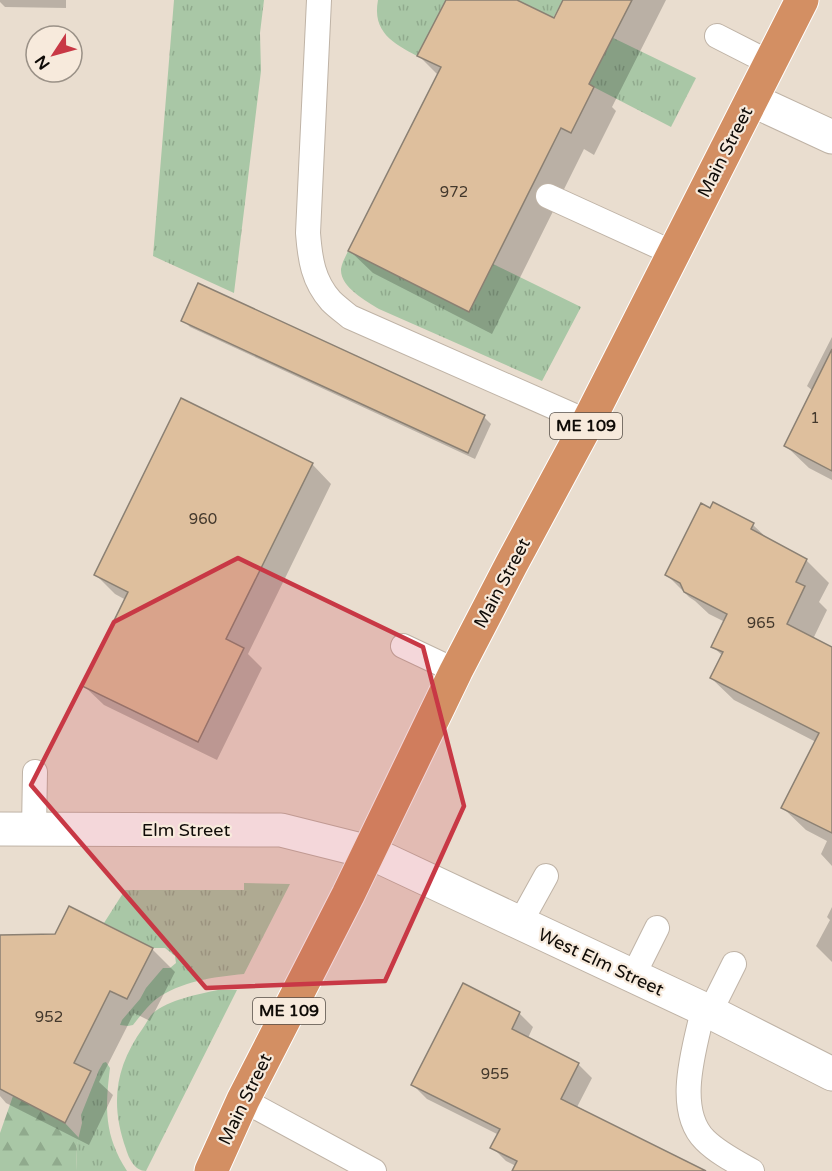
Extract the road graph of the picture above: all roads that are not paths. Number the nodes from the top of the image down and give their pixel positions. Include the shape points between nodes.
1 (319, 0) edge
2 (802, 0) edge
3 (717, 36) dead end
4 (770, 63) junction
5 (752, 100) junction
6 (832, 137) edge
7 (548, 196) dead end
8 (673, 253) junction
9 (588, 422) junction
10 (403, 646) dead end
11 (456, 671) junction
12 (35, 772) dead end
13 (0, 829) edge
14 (34, 829) junction
15 (369, 852) junction
16 (546, 876) dead end
17 (520, 923) junction
18 (657, 928) dead end
19 (734, 964) dead end
20 (633, 976) junction
21 (706, 1011) junction
22 (832, 1074) edge
23 (243, 1100) junction
24 (211, 1171) edge
25 (374, 1171) edge
26 (752, 1171) edge

1 - 9 lane via 308,233 310,261 318,282 332,302 350,317
2 - 4 highway, Main Street / ME 109
3 - 4 lane
4 - 5 highway, Main Street / ME 109
5 - 6 street
5 - 8 highway, Main Street / ME 109
7 - 8 lane
8 - 9 highway, Main Street / ME 109
9 - 11 highway, Main Street / ME 109
10 - 11 lane
11 - 15 highway, Main Street / ME 109
12 - 14 lane
13 - 14 street, Elm Street
14 - 15 street, Elm Street via 280,830
15 - 17 street, West Elm Street
15 - 23 highway, Main Street / ME 109
16 - 17 lane
17 - 20 street, West Elm Street
18 - 20 lane
19 - 21 lane
20 - 21 street, West Elm Street
21 - 22 street, West Elm Street
21 - 26 lane via 690,1066 688,1096 693,1121 716,1150
23 - 24 highway, Main Street / ME 109
23 - 25 lane

